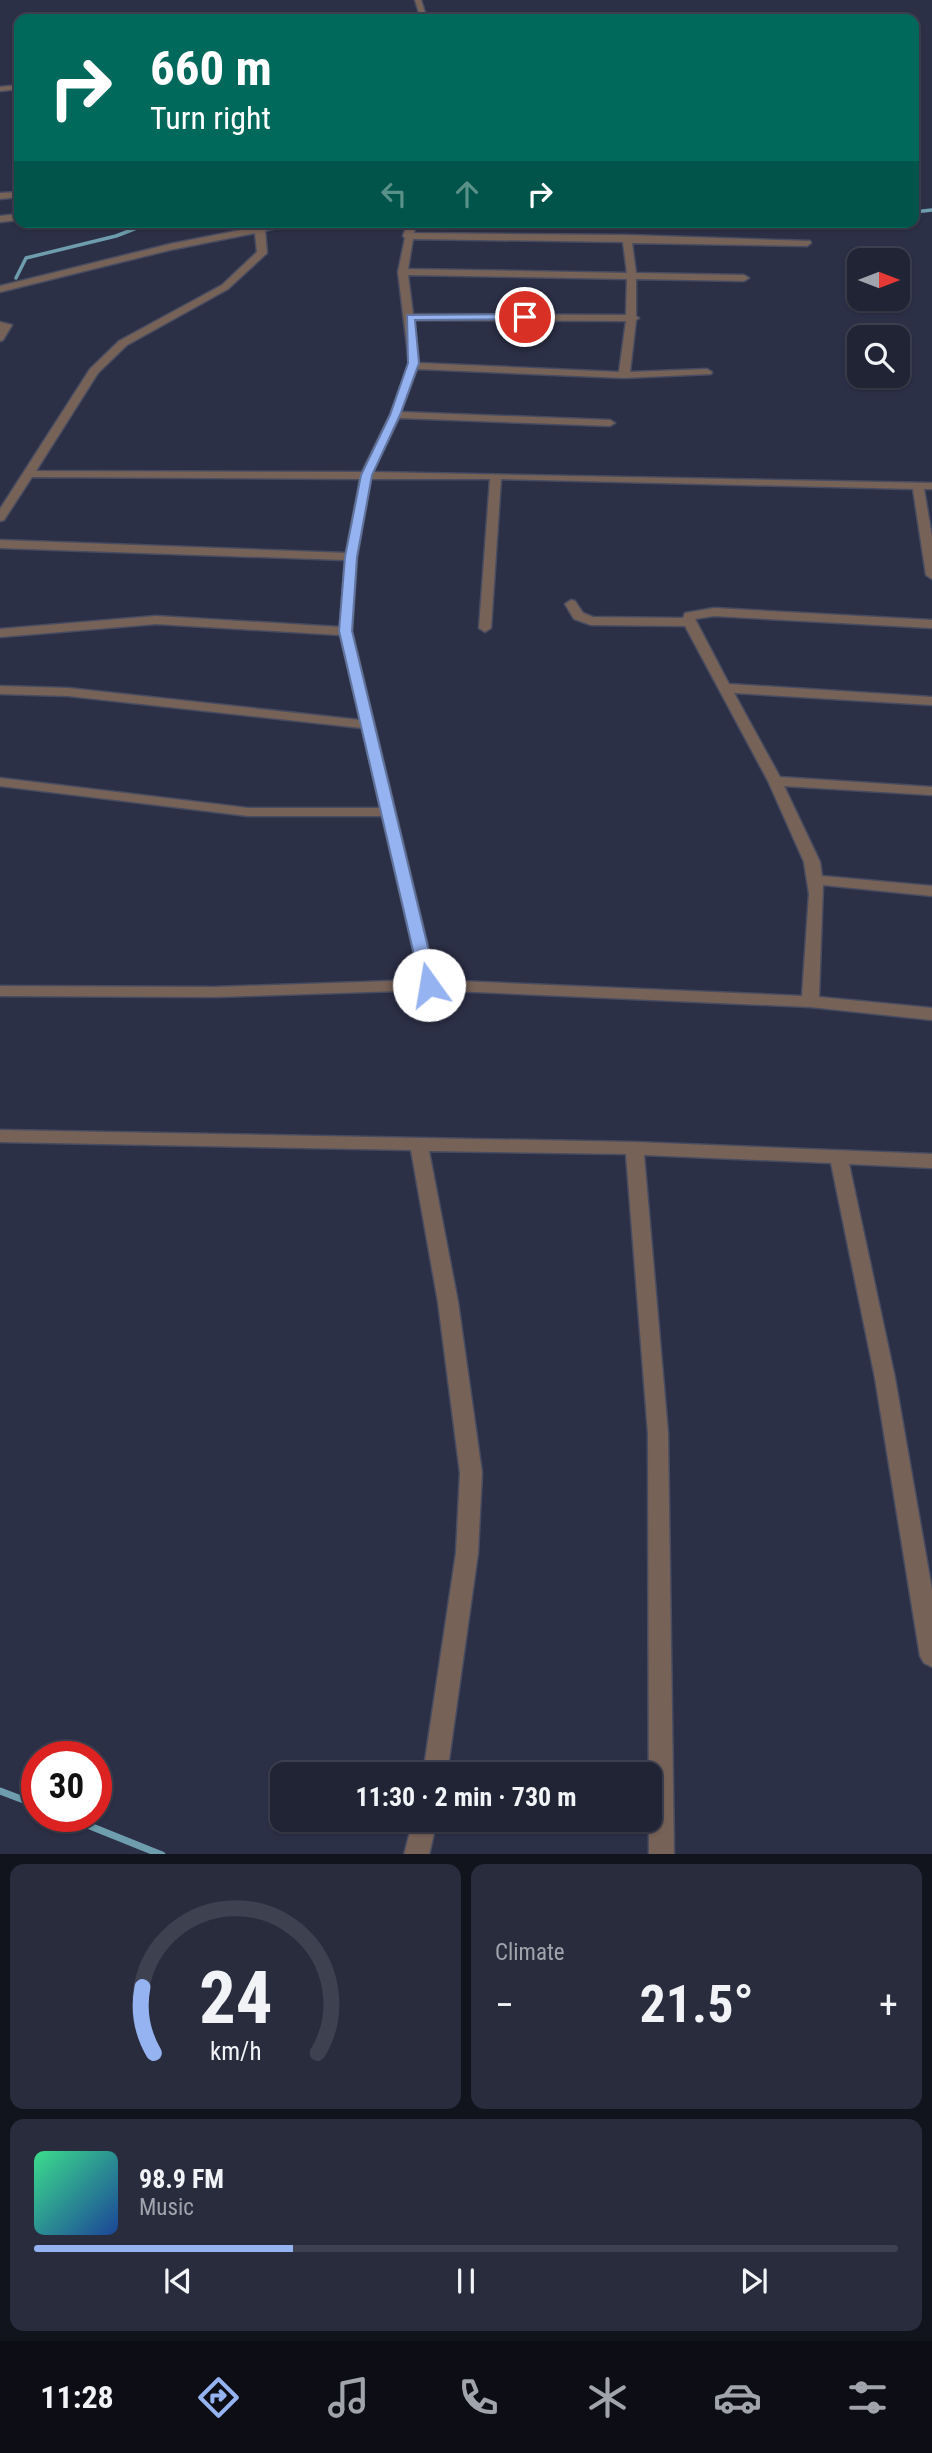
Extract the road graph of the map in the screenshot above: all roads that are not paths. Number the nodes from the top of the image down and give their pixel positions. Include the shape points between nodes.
1 (258, 228) edge
2 (261, 228) edge
3 (410, 228) edge
4 (407, 236) junction
5 (626, 238) junction
6 (807, 243) dead end
7 (403, 272) junction
8 (634, 278) junction
9 (744, 278) dead end
10 (0, 289) edge
11 (410, 317) junction
12 (634, 318) junction
13 (0, 325) edge
14 (0, 338) edge
15 (412, 366) junction
16 (707, 372) dead end
17 (624, 374) junction
18 (395, 415) junction
19 (610, 423) dead end
20 (28, 474) junction
21 (366, 475) junction
22 (496, 476) junction
23 (918, 485) junction
24 (932, 486) edge
25 (0, 518) edge
26 (0, 544) edge
27 (351, 557) junction
28 (932, 575) edge
29 (571, 604) dead end
30 (689, 622) junction
31 (932, 624) edge
32 (485, 628) dead end
33 (346, 631) junction
34 (0, 633) edge
35 (724, 688) junction
36 (0, 690) edge
37 (932, 701) edge
38 (368, 724) junction
39 (775, 781) junction
40 (0, 782) edge
41 (932, 791) edge
42 (388, 812) junction
43 (817, 880) junction
44 (932, 891) edge
45 (429, 985) junction
46 (0, 990) edge
47 (810, 1002) junction
48 (932, 1014) edge
49 (0, 1136) edge
50 (419, 1143) junction
51 (634, 1148) junction
52 (838, 1155) junction
53 (932, 1161) edge
54 (932, 1656) edge
55 (437, 1762) edge
56 (422, 1832) edge
57 (416, 1854) edge
58 (662, 1854) edge

1 - 10 street
2 - 20 street via 262,253 225,287 109,353
3 - 4 street
4 - 5 street
4 - 7 street
5 - 6 street
5 - 8 street
7 - 8 street
7 - 11 street
8 - 9 street
8 - 12 street
11 - 12 street
11 - 15 street
12 - 17 street
13 - 14 street via 7,325
15 - 17 street
15 - 18 street
16 - 17 street
18 - 19 street
18 - 21 street
20 - 21 street
20 - 25 street
21 - 22 street
21 - 27 street
22 - 23 street
22 - 32 street
23 - 24 street
23 - 28 street
26 - 27 street
27 - 33 street
29 - 30 street via 578,616 591,621
30 - 31 street via 689,616 714,612
30 - 35 street
33 - 34 street via 156,620
33 - 38 street
35 - 37 street
35 - 39 street
36 - 38 street via 68,692
38 - 42 street
39 - 41 street
39 - 43 street
40 - 42 street via 248,812
42 - 45 street
43 - 44 street
43 - 47 street
45 - 46 street via 215,992
45 - 47 street
47 - 48 street
49 - 50 street
50 - 51 street
50 - 55 street via 448,1302 471,1473 467,1553
51 - 52 street
51 - 58 street via 658,1433
52 - 53 street
52 - 54 street via 885,1378
56 - 57 street

